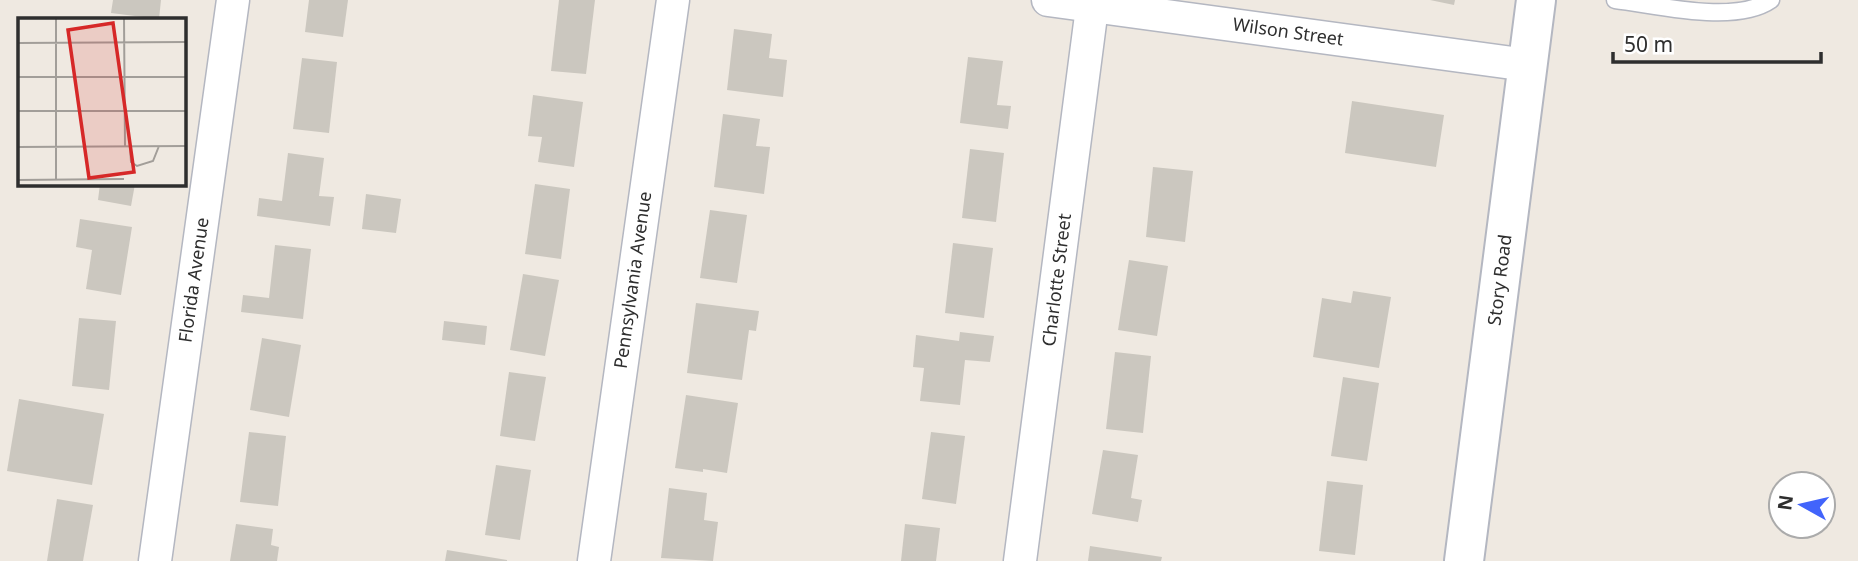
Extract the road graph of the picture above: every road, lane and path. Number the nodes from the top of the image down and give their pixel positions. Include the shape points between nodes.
1 (233, 0) edge
2 (673, 0) edge
3 (1048, 0) edge
4 (1536, 0) edge
5 (1615, 0) edge
6 (1772, 0) edge
7 (1093, 3) edge
8 (1527, 65) junction
9 (155, 561) edge
10 (594, 561) edge
11 (1020, 561) edge
12 (1464, 561) edge

1 - 9 street, Florida Avenue
2 - 10 street, Pennsylvania Avenue
3 - 7 street, Wilson Street
4 - 8 street, Story Road
5 - 6 lane via 1718,13 1754,10
7 - 8 street, Wilson Street
7 - 11 street, Charlotte Street
8 - 12 street, Story Road

